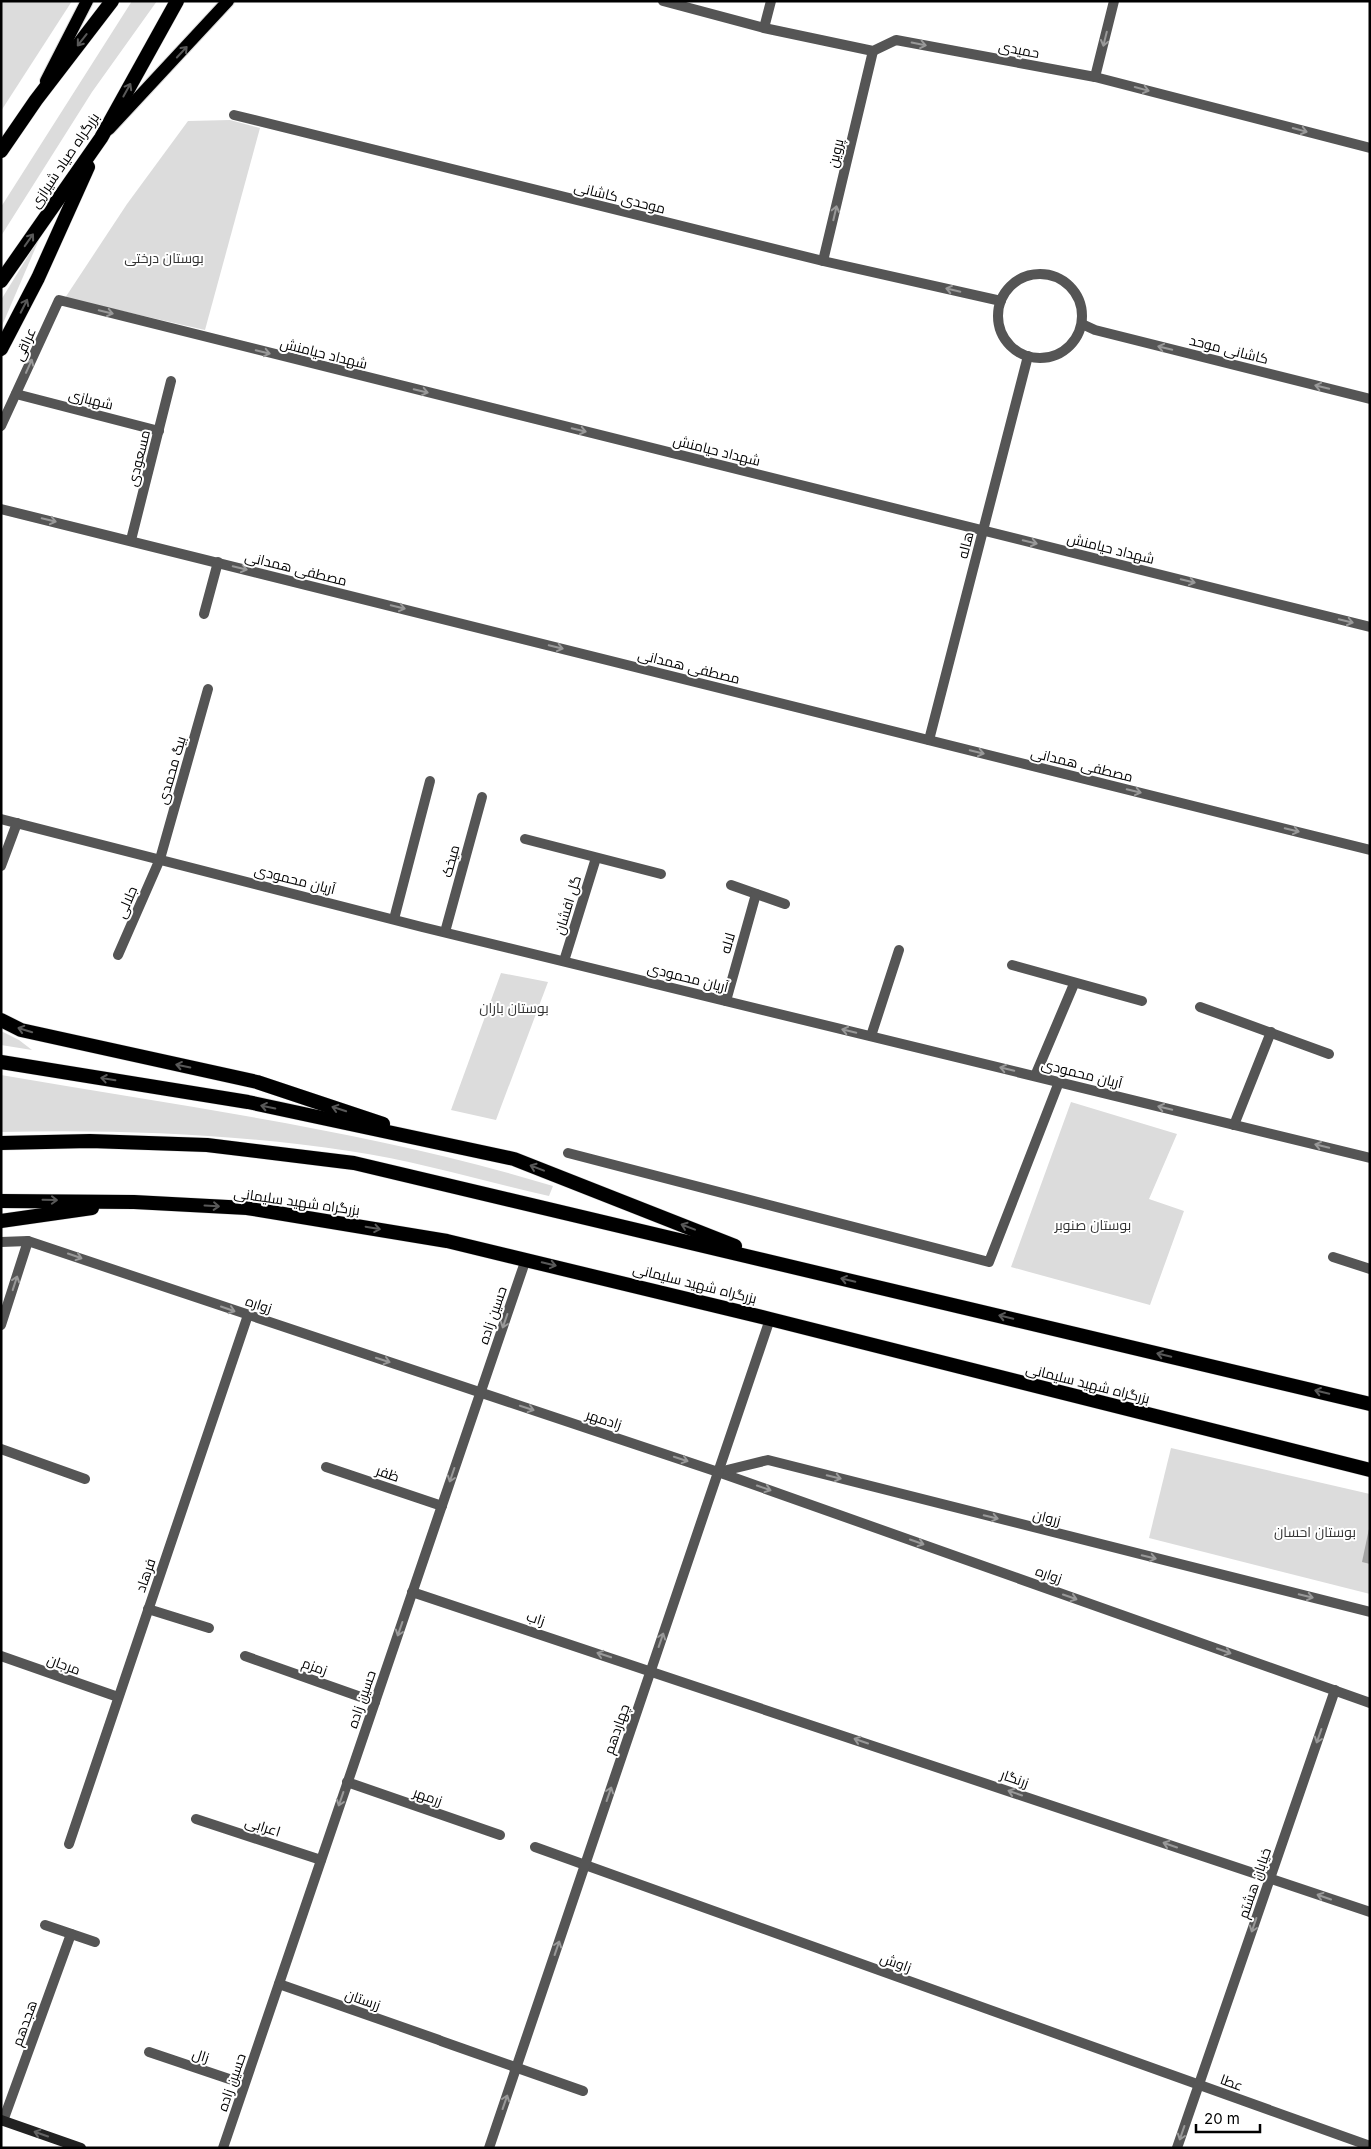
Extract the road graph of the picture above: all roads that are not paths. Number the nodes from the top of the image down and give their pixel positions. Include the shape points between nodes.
1 (87, 1) edge
2 (112, 1) edge
3 (177, 1) edge
4 (663, 1) edge
5 (771, 1) edge
6 (1114, 1) edge
7 (228, 3) edge
8 (764, 28) junction
9 (873, 51) junction
10 (1095, 77) junction
11 (36, 100) junction
12 (234, 115) dead end
13 (101, 138) junction
14 (1370, 148) edge
15 (1, 151) edge
16 (823, 261) junction
17 (1, 281) edge
18 (59, 300) joint
19 (1001, 301) junction
20 (1082, 324) junction
21 (1, 349) edge
22 (1028, 356) junction
23 (171, 381) dead end
24 (16, 394) junction
25 (1370, 399) edge
26 (1, 426) edge
27 (159, 431) junction
28 (1, 509) edge
29 (983, 530) junction
30 (131, 540) junction
31 (218, 562) junction
32 (204, 614) dead end
33 (1370, 626) edge
34 (208, 689) dead end
35 (929, 740) junction
36 (430, 781) dead end
37 (482, 797) dead end
38 (1, 819) edge
39 (17, 823) junction
40 (525, 839) dead end
41 (1370, 850) edge
42 (596, 858) junction
43 (160, 859) junction
44 (1, 866) edge
45 (661, 874) dead end
46 (731, 885) dead end
47 (756, 894) junction
48 (785, 904) dead end
49 (394, 919) junction
50 (445, 932) junction
51 (899, 950) dead end
52 (118, 955) dead end
53 (564, 961) junction
54 (1012, 965) dead end
55 (1074, 984) junction
56 (726, 1001) junction
57 (1142, 1001) dead end
58 (1200, 1007) dead end
59 (1, 1020) edge
60 (1271, 1032) junction
61 (871, 1036) junction
62 (1329, 1054) dead end
63 (3, 1062) edge
64 (1035, 1076) junction
65 (1059, 1082) junction
66 (1234, 1125) junction
67 (1, 1143) edge
68 (452, 1146) junction
69 (568, 1153) dead end
70 (1370, 1158) edge
71 (1, 1201) edge
72 (134, 1202) junction
73 (1, 1221) edge
74 (28, 1241) junction
75 (1, 1242) edge
76 (1333, 1257) dead end
77 (526, 1259) junction
78 (783, 1264) junction
79 (1370, 1268) edge
80 (248, 1316) junction
81 (770, 1319) junction
82 (1, 1324) edge
83 (480, 1392) junction
84 (1370, 1404) edge
85 (1, 1449) edge
86 (326, 1467) dead end
87 (1370, 1470) edge
88 (718, 1472) junction
89 (85, 1479) dead end
90 (442, 1506) junction
91 (412, 1592) junction
92 (148, 1609) junction
93 (1370, 1612) edge
94 (209, 1628) dead end
95 (1, 1656) edge
96 (245, 1656) dead end
97 (651, 1670) junction
98 (1335, 1690) junction
99 (118, 1697) junction
100 (375, 1702) junction
101 (1370, 1703) edge
102 (347, 1782) junction
103 (196, 1819) dead end
104 (500, 1835) dead end
105 (69, 1844) dead end
106 (535, 1847) dead end
107 (321, 1860) junction
108 (585, 1865) junction
109 (1270, 1879) junction
110 (1370, 1912) edge
111 (45, 1924) dead end
112 (71, 1934) junction
113 (95, 1942) dead end
114 (279, 1984) junction
115 (149, 2052) dead end
116 (516, 2067) junction
117 (244, 2084) junction
118 (1198, 2085) junction
119 (583, 2091) dead end
120 (2, 2120) edge
121 (1370, 2146) edge
122 (81, 2148) edge
123 (223, 2148) edge
124 (489, 2148) edge
125 (1177, 2148) edge

1 - 11 main road
2 -> 11 highway
13 -> 3 highway, بزرگراه صیاد شیرازی
4 - 8 street
5 - 8 street
6 -> 10 street
13 -> 7 main road
8 - 9 street
9 -> 10 street, حمیدی via 896,40
16 -> 9 street, پروین
10 -> 14 street, حمیدی
11 - 15 highway
12 - 16 street, موحدی کاشانی
17 -> 13 highway, بزرگراه صیاد شیرازی
21 -> 13 highway via 38,278
19 -> 16 street, موحدی کاشانی
24 -> 18 street, عراقی
18 -> 29 street, شهداد حیامنش
19 - 20 street via 1018,280 1044,274 1058,278 1078,296
19 - 22 street via 1000,328 1006,340
20 - 22 street via 1077,337 1056,356
25 -> 20 street, کاشانی موحد via 1095,330
22 - 29 street, هاله
23 - 27 street, مسعودی
24 - 26 street, عراقی
24 - 27 street, شهبازی
27 - 30 street, مسعودی
28 -> 30 street, مصطفی همدانی
29 -> 33 street, شهداد حیامنش
29 - 35 street, هاله
30 - 31 street, مصطفی همدانی
31 - 32 street
31 -> 35 street, مصطفی همدانی
34 - 43 street, بیگ محمدی
35 -> 41 street, مصطفی همدانی
36 - 49 street
37 - 50 street, میخک
38 - 39 street, آریان محمودی
39 - 43 street, آریان محمودی
39 - 44 street
40 - 42 street
42 - 45 street
42 - 53 street, گل افشان
43 - 49 street, آریان محمودی
43 - 52 street, جلالی
46 - 47 street
47 - 48 street
47 - 56 street, لاله
49 - 50 street, آریان محمودی
50 - 53 street, آریان محمودی
51 - 61 street
53 - 56 street, آریان محمودی
54 - 55 street
55 - 57 street
55 - 64 street
61 -> 56 street, آریان محمودی
58 - 60 street
68 -> 59 highway via 257,1082 21,1030
60 - 62 street
60 - 66 street
64 -> 61 street, آریان محمودی
68 -> 63 highway via 248,1102
64 - 65 street, آریان محمودی
66 -> 65 street, آریان محمودی
65 - 69 street via 989,1262
70 -> 66 street, آریان محمودی
67 - 78 highway via 90,1141 207,1145 354,1163
78 -> 68 highway via 514,1159
71 -> 72 highway, بزرگراه شهید سلیمانی
72 - 73 highway
72 -> 77 highway, بزرگراه شهید سلیمانی via 247,1208 447,1241
74 - 75 street
74 -> 80 street, زواره
82 -> 74 street
76 - 79 street
77 -> 81 highway, بزرگراه شهید سلیمانی
77 -> 83 street, حسین زاده
84 -> 78 highway
80 -> 83 street, زواره
80 - 92 street, فرهاد
81 - 87 highway, بزرگراه شهید سلیمانی
81 - 88 street, چهاردهم
83 -> 88 street, زادمهر
83 -> 90 street, حسین زاده
85 - 89 street
86 - 90 street, ظفر
88 -> 93 street, زروان via 768,1460
97 -> 88 street, چهاردهم
88 -> 98 street, زواره
90 - 91 street, حسین زاده
97 -> 91 street, زاب
91 -> 100 street, حسین زاده
92 - 94 street
92 - 99 street, فرهاد
95 - 99 street, مرجان
96 - 100 street, زمزم
108 -> 97 street, چهاردهم
109 -> 97 street, زرنگار
98 - 101 street, زواره
98 -> 109 street, خیابان هشتم
99 - 105 street, فرهاد
100 - 102 street, حسین زاده
102 - 104 street, زرمهر
102 -> 107 street, حسین زاده
103 - 107 street, اعرابی
106 - 108 street, زاوش
107 - 114 street, حسین زاده
116 -> 108 street, چهاردهم
108 - 118 street, زاوش
110 -> 109 street, زرنگار
109 -> 118 street, خیابان هشتم
111 - 112 street
112 - 113 street
112 - 120 street, هجدهم
114 - 116 street, زرستان
114 - 117 street, حسین زاده
115 - 117 street, زال
116 - 119 street, زرستان
124 -> 116 street, چهاردهم
117 - 123 street, حسین زاده
118 - 121 street, عطا
118 -> 125 street, خیابان هشتم
122 -> 120 main road

